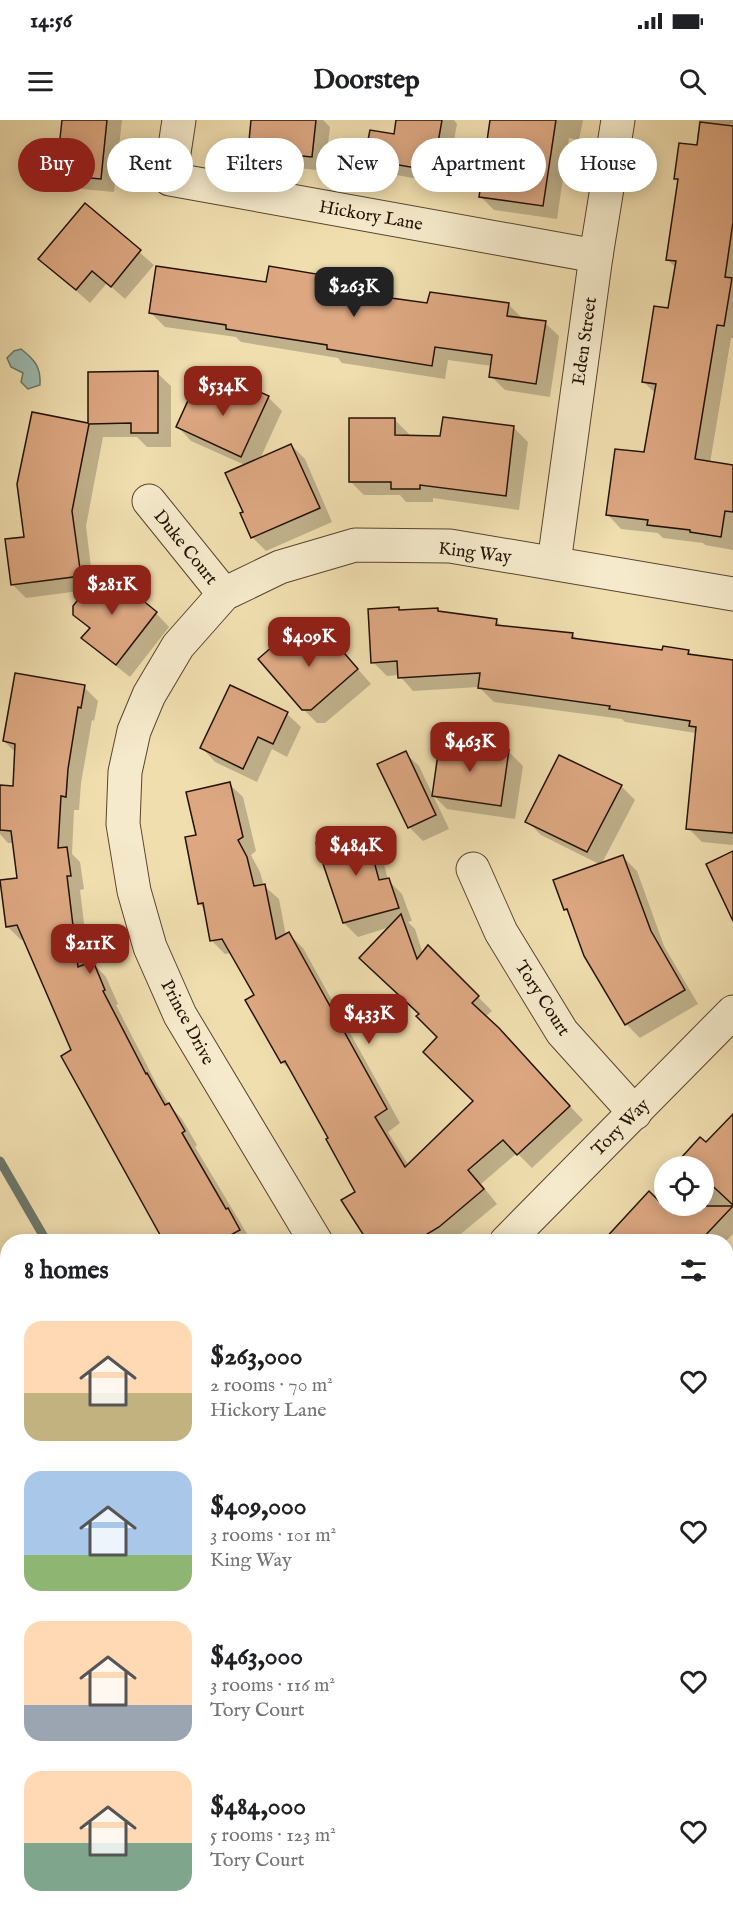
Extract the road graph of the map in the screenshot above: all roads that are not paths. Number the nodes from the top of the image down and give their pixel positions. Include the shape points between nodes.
1 (179, 120) edge
2 (618, 120) edge
3 (596, 256) junction
4 (149, 501) dead end
5 (554, 563) junction
6 (224, 594) junction
7 (733, 594) edge
8 (473, 869) dead end
9 (733, 1012) edge
10 (635, 1113) junction
11 (311, 1234) edge
12 (514, 1234) edge

1 - 3 street, Hickory Lane via 170,179
2 - 3 street, Eden Street
3 - 5 street, Eden Street
4 - 6 street, Duke Court
5 - 6 street, King Way via 450,546 355,545 280,567
5 - 7 street, King Way
6 - 11 street, Prince Drive via 178,646 148,695 134,731 125,772 123,824 134,891 147,936 180,1015
8 - 10 street, Tory Court via 501,932 562,1032
9 - 10 street, Tory Way
10 - 12 street, Tory Way

